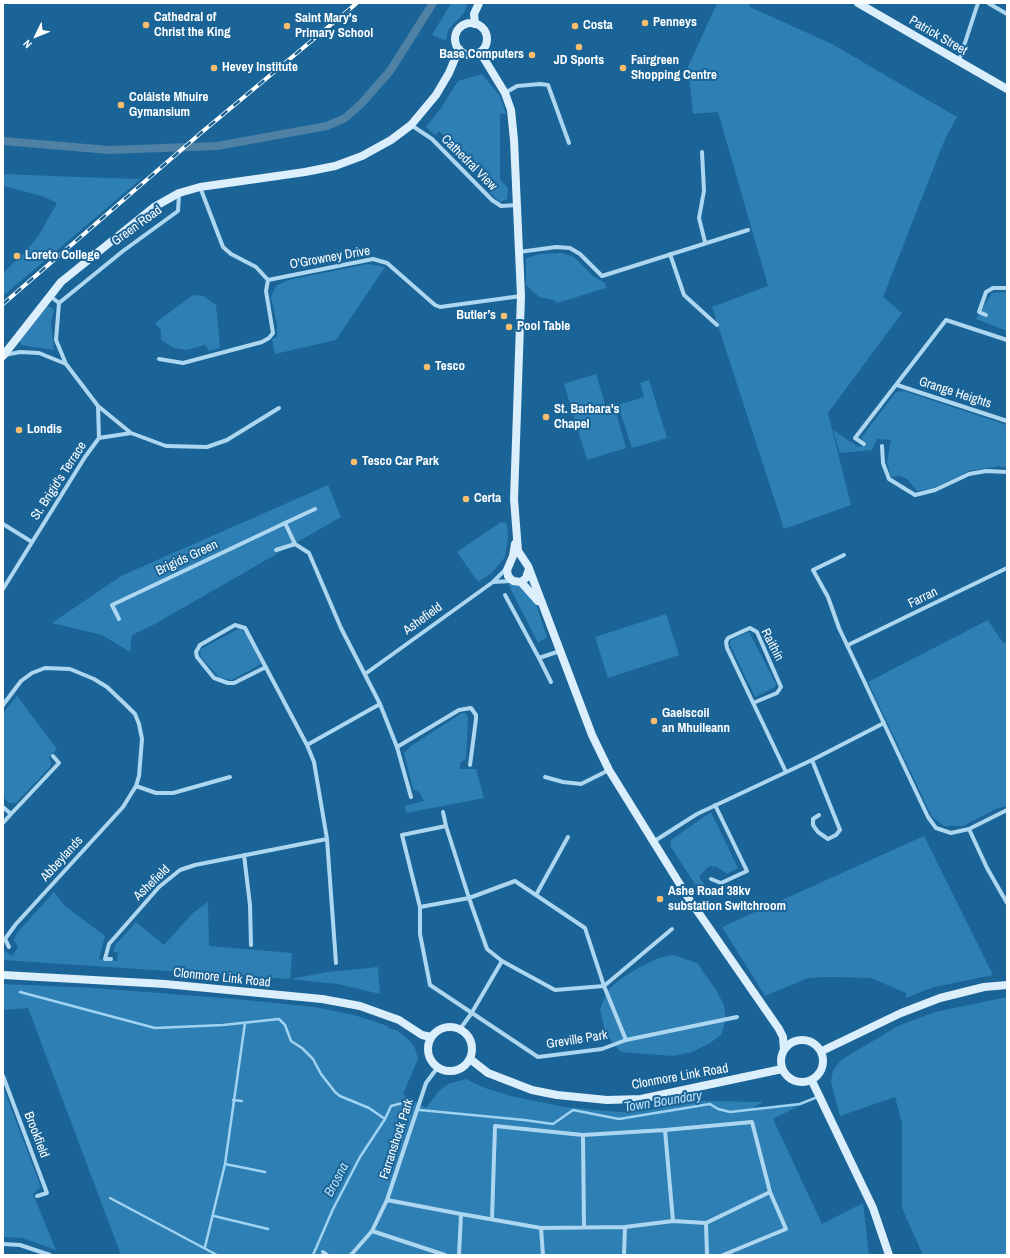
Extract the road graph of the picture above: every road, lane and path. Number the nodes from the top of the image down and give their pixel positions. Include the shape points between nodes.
1 (479, 3) edge
2 (858, 3) edge
3 (978, 3) edge
4 (988, 3) edge
5 (1007, 14) edge
6 (475, 24) junction
7 (459, 49) junction
8 (480, 52) junction
9 (959, 62) junction
10 (1007, 89) edge
11 (505, 93) junction
12 (411, 125) junction
13 (569, 144) dead end
14 (702, 152) dead end
15 (200, 187) junction
16 (182, 192) junction
17 (517, 205) junction
18 (748, 230) dead end
19 (705, 242) junction
20 (519, 252) junction
21 (670, 254) junction
22 (268, 280) junction
23 (1007, 288) edge
24 (49, 295) junction
25 (521, 296) junction
26 (59, 303) junction
27 (986, 315) dead end
28 (717, 325) dead end
29 (1007, 340) edge
30 (3, 356) edge
31 (159, 359) dead end
32 (66, 364) junction
33 (897, 385) junction
34 (98, 406) junction
35 (279, 408) dead end
36 (1007, 421) edge
37 (132, 433) junction
38 (99, 438) junction
39 (864, 444) dead end
40 (882, 446) dead end
41 (1007, 472) edge
42 (315, 509) dead end
43 (285, 523) junction
44 (3, 524) edge
45 (516, 537) junction
46 (32, 542) junction
47 (295, 544) junction
48 (276, 550) dead end
49 (844, 555) dead end
50 (509, 565) junction
51 (527, 567) junction
52 (1007, 569) edge
53 (517, 581) junction
54 (493, 582) junction
55 (3, 589) edge
56 (505, 595) dead end
57 (542, 607) junction
58 (119, 619) dead end
59 (848, 645) junction
60 (560, 650) junction
61 (539, 658) junction
62 (266, 667) junction
63 (365, 674) junction
64 (551, 682) dead end
65 (753, 703) junction
66 (380, 704) junction
67 (3, 705) edge
68 (884, 723) junction
69 (307, 746) junction
70 (397, 747) junction
71 (53, 756) dead end
72 (812, 760) junction
73 (470, 765) dead end
74 (609, 770) junction
75 (786, 772) junction
76 (230, 777) dead end
77 (545, 777) dead end
78 (136, 786) junction
79 (410, 797) dead end
80 (715, 805) junction
81 (3, 807) edge
82 (1007, 810) edge
83 (443, 812) dead end
84 (11, 814) junction
85 (819, 815) dead end
86 (3, 822) edge
87 (446, 826) junction
88 (969, 829) junction
89 (568, 837) dead end
90 (327, 839) junction
91 (652, 842) junction
92 (244, 855) junction
93 (711, 879) dead end
94 (536, 895) junction
95 (469, 898) junction
96 (1007, 903) edge
97 (420, 907) junction
98 (672, 929) dead end
99 (251, 945) dead end
100 (9, 946) dead end
101 (111, 959) dead end
102 (502, 961) junction
103 (336, 963) dead end
104 (3, 975) edge
105 (1007, 985) edge
106 (604, 986) junction
107 (471, 1014) junction
108 (737, 1017) dead end
109 (460, 1029) junction
110 (779, 1029) junction
111 (431, 1037) junction
112 (626, 1040) junction
113 (801, 1040) junction
114 (784, 1050) junction
115 (822, 1051) junction
116 (470, 1059) junction
117 (438, 1067) junction
118 (782, 1069) junction
119 (3, 1076) edge
120 (812, 1081) junction
121 (665, 1130) junction
122 (583, 1135) junction
123 (770, 1192) junction
124 (37, 1196) dead end
125 (387, 1200) junction
126 (461, 1214) junction
127 (492, 1219) junction
128 (673, 1221) junction
129 (706, 1223) junction
130 (584, 1227) junction
131 (625, 1227) junction
132 (541, 1228) junction
133 (372, 1231) junction
134 (3, 1244) edge
135 (50, 1255) edge
136 (351, 1255) edge
137 (445, 1255) edge
138 (458, 1255) edge
139 (543, 1255) edge
140 (624, 1255) edge
141 (707, 1255) edge
142 (723, 1255) edge
143 (889, 1255) edge

1 - 6 street via 474,14
2 - 9 street, Patrick Street
3 - 9 street
4 - 5 street
6 - 7 street via 466,24 458,30 455,40
6 - 8 street via 483,28 486,34 486,43
7 - 8 street via 470,55
7 - 12 street via 436,95
8 - 11 street
9 - 10 street, Patrick Street
11 - 13 street via 517,86 548,85
11 - 17 street via 511,110
12 - 15 street via 362,156 335,166
12 - 17 street, Cathedral View via 432,139 492,200 501,206
14 - 19 street via 704,191 699,218
15 - 16 street
15 - 22 street via 223,247 256,267
16 - 24 street, Green Road via 154,207 61,282
16 - 26 street, Green Road via 178,211
17 - 20 street
18 - 19 street
19 - 21 street
20 - 21 street via 556,247 570,248 580,254 602,276
20 - 25 street
21 - 28 street via 684,295
22 - 25 street, O'Growney Drive via 373,259 387,263 440,307
22 - 31 street via 266,291 273,334 269,338 183,363
23 - 27 street via 993,288 986,292 979,312
24 - 26 street
24 - 30 street, Green Road
25 - 45 street via 514,499
26 - 32 street, Green Road via 56,340
29 - 33 street, Grange Heights via 946,320
30 - 32 street, Green Road via 20,352 39,352
32 - 34 street, Green Road
33 - 36 street, Grange Heights
33 - 39 street, Grange Heights via 855,438
34 - 37 street, Green Road
34 - 38 street, St. Brigid's Terrace
35 - 37 street, Green Road via 227,440 207,447 166,446
37 - 38 street, Green Road
38 - 46 street, St. Brigid's Terrace
40 - 41 street via 883,464 889,479 915,495 935,490 969,474 986,471
42 - 43 street
43 - 47 street
43 - 58 street, Brigids Green via 112,605
44 - 46 street
45 - 50 street via 515,551
45 - 51 street via 518,551
46 - 55 street, St. Brigid's Terrace
47 - 48 street
47 - 63 street via 309,554 341,628
49 - 59 street via 813,570 828,597
50 - 51 street via 518,560
50 - 53 street via 507,573
50 - 54 street, Ashefield
51 - 53 street via 526,578
51 - 57 street
52 - 59 street, Farran
53 - 54 street
53 - 57 street
54 - 63 street, Ashefield
56 - 61 street
57 - 60 street
59 - 68 street
60 - 61 street
60 - 74 street via 594,740
61 - 64 street
62 - 62 street via 228,684 214,678 197,657 196,652 200,645 235,625 242,626 248,630
62 - 69 street
63 - 66 street
65 - 65 street, Raithín via 726,642 728,638 750,628 757,632 781,687 777,693
65 - 75 street, Raithín
66 - 69 street
66 - 70 street
67 - 78 street, Abbeylands via 21,681 45,668 70,668 94,679 126,704 135,714 139,724 142,739
68 - 72 street
68 - 88 street via 928,817 936,828 951,833
69 - 90 street via 314,762
70 - 73 street via 459,710 471,708 476,719
70 - 79 street
71 - 84 street via 59,762
72 - 75 street
72 - 85 street via 840,830 836,835 828,839 818,832 813,825 813,819
74 - 77 street via 581,784
74 - 91 street
75 - 80 street
76 - 78 street via 173,793 156,793
78 - 100 street, Abbeylands via 122,807 16,924 5,939
80 - 91 street
80 - 93 street via 747,871 721,883
81 - 84 street
82 - 88 street
83 - 87 street
84 - 86 street
87 - 95 street
87 - 97 street, Greville Park via 402,835
88 - 96 street
89 - 94 street
90 - 92 street, Ashefield
90 - 103 street
91 - 110 street
92 - 99 street via 250,905
92 - 101 street, Ashefield via 195,865 180,870 168,878 109,944 105,959
94 - 95 street, Greville Park via 515,881
94 - 106 street, Greville Park via 585,928
95 - 97 street, Greville Park
95 - 102 street via 487,949
97 - 107 street, Greville Park via 420,934 430,985
98 - 106 street
102 - 106 street via 555,990
102 - 107 street
104 - 111 street, Clonmore Link Road via 165,984 322,999 360,1006 399,1020 422,1035
105 - 115 street via 984,987 940,998 901,1013
106 - 112 street, Greville Park
107 - 109 street
107 - 112 street, Greville Park via 538,1057 602,1049
108 - 112 street, Greville Park
109 - 111 street via 447,1027
109 - 116 street via 466,1033 472,1046
110 - 113 street
110 - 114 street via 783,1037
111 - 117 street via 428,1050
113 - 114 street via 791,1043
113 - 115 street via 813,1042
114 - 118 street
115 - 120 street via 822,1071
116 - 117 street via 465,1065 452,1071
116 - 118 street, Clonmore Link Road via 488,1073 532,1090 608,1100 641,1099
117 - 125 street, Farranshock Park via 426,1083
118 - 120 street via 795,1082
119 - 124 street, Brookfield via 47,1193
120 - 143 street via 873,1208
121 - 122 street
121 - 123 street via 752,1122
121 - 128 street
122 - 127 street via 495,1126
122 - 130 street
123 - 129 street, Farranshock Park
123 - 142 street via 786,1229
125 - 126 street, Farranshock Park
125 - 133 street, Farranshock Park
126 - 127 street, Farranshock Park
126 - 138 street
127 - 132 street, Farranshock Park
128 - 129 street, Farranshock Park
128 - 131 street, Farranshock Park
129 - 141 street
130 - 131 street, Farranshock Park
130 - 132 street, Farranshock Park
131 - 140 street
132 - 139 street
133 - 136 street, Farranshock Park
133 - 137 street
134 - 135 street via 20,1245

